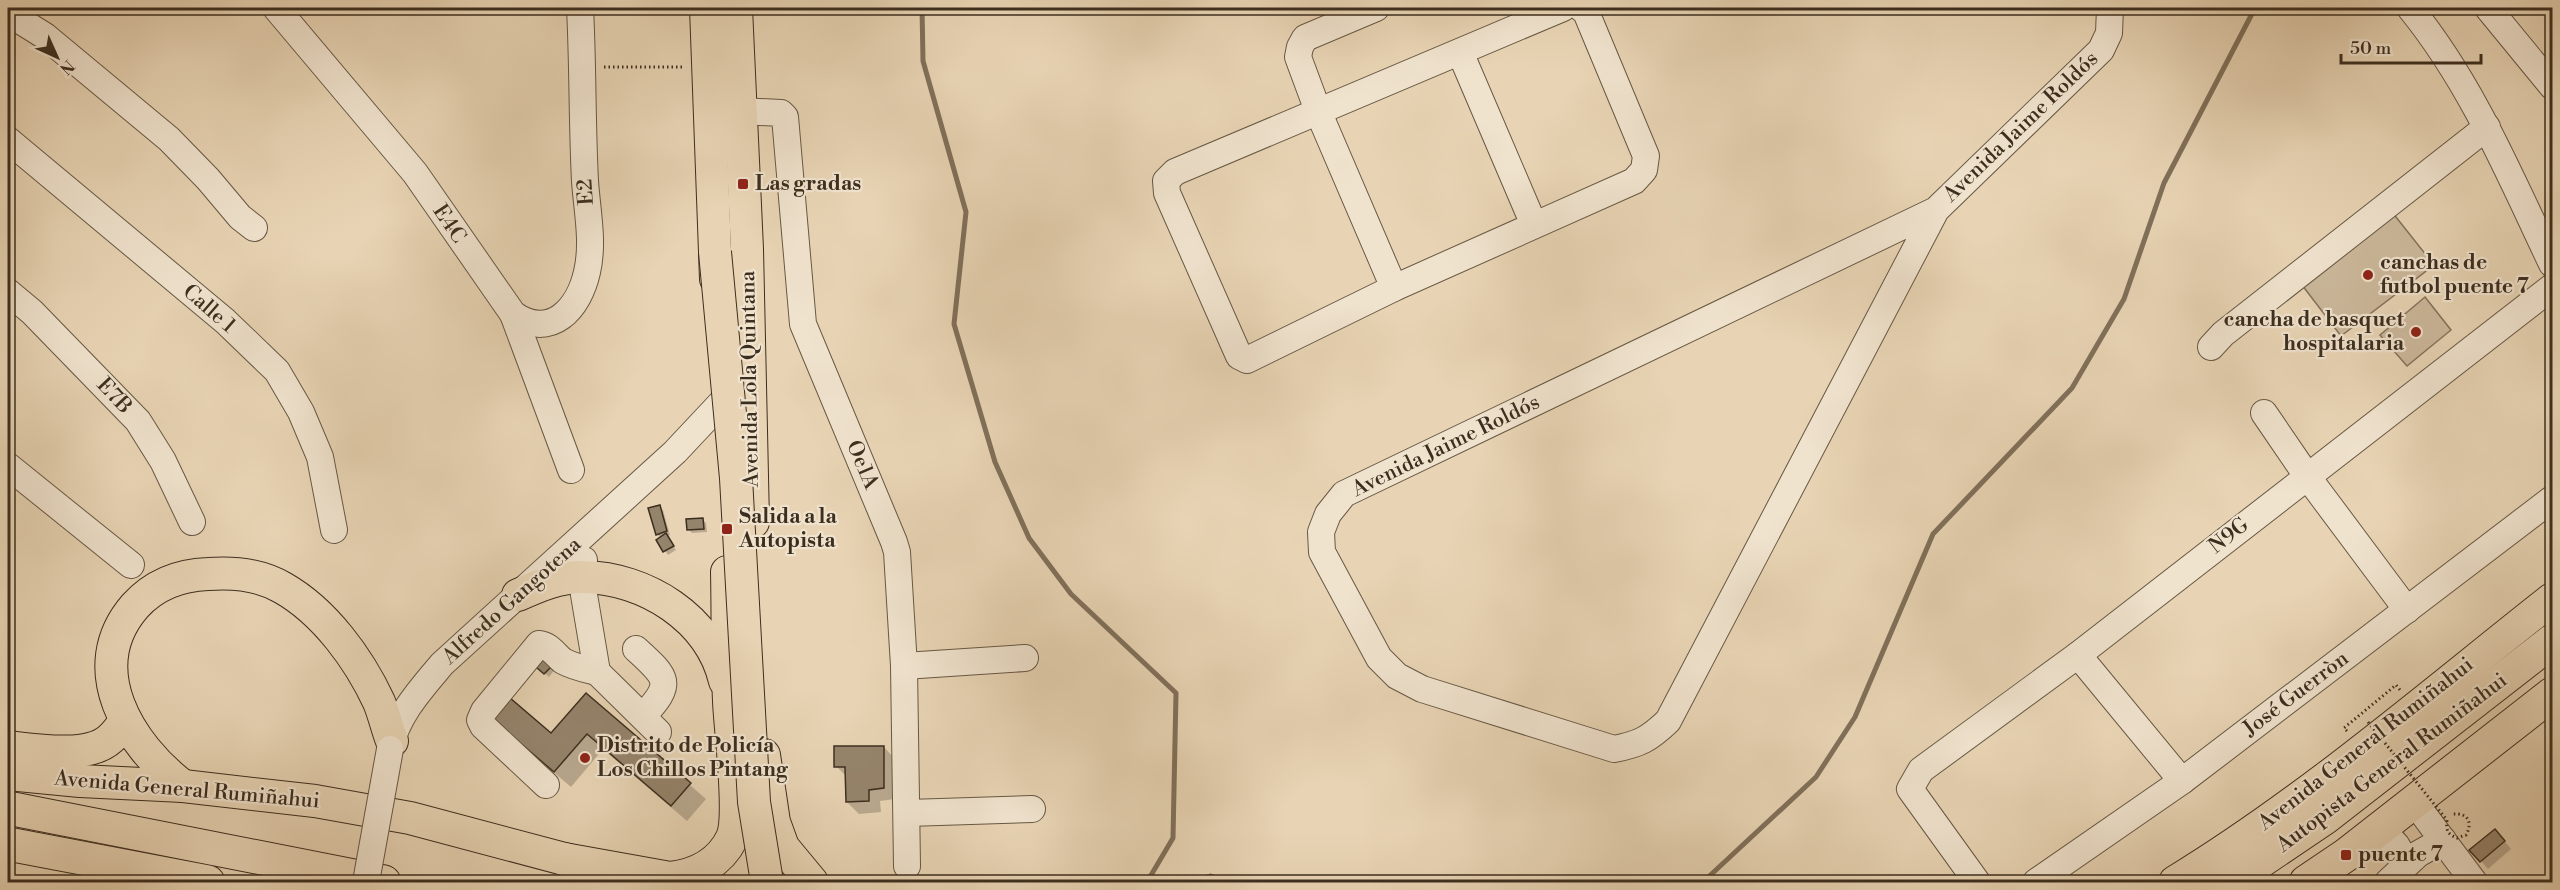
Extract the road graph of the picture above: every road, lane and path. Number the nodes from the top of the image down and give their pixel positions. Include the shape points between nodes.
1 (276, 8) edge
2 (580, 8) edge
3 (706, 8) edge
4 (736, 8) edge
5 (1376, 8) edge
6 (1563, 8) edge
7 (1581, 8) edge
8 (2110, 8) edge
9 (2410, 8) edge
10 (2488, 8) edge
11 (8, 13) edge
12 (1460, 52) junction
13 (583, 67) junction
14 (707, 67) junction
15 (2553, 86) edge
16 (740, 111) junction
17 (1318, 111) junction
18 (2487, 127) junction
19 (8, 140) edge
20 (1936, 210) junction
21 (1534, 225) junction
22 (254, 228) dead end
23 (715, 252) junction
24 (2553, 264) edge
25 (2553, 287) edge
26 (1394, 288) junction
27 (8, 292) edge
28 (20, 314) edge
29 (513, 314) junction
30 (2211, 347) dead end
31 (749, 371) junction
32 (721, 404) junction
33 (2264, 413) dead end
34 (8, 465) edge
35 (571, 470) dead end
36 (2307, 476) junction
37 (2553, 499) edge
38 (192, 522) dead end
39 (334, 530) dead end
40 (587, 533) junction
41 (131, 565) dead end
42 (581, 577) junction
43 (518, 595) junction
44 (2553, 599) edge
45 (2407, 610) junction
46 (2553, 641) edge
47 (636, 649) dead end
48 (2078, 655) junction
49 (1025, 658) dead end
50 (904, 666) junction
51 (597, 672) junction
52 (2553, 694) edge
53 (729, 699) junction
54 (125, 721) junction
55 (2368, 722) dead end
56 (391, 745) junction
57 (8, 747) edge
58 (8, 774) edge
59 (2182, 781) junction
60 (546, 785) dead end
61 (183, 786) junction
62 (2415, 803) junction
63 (8, 808) edge
64 (1032, 809) dead end
65 (908, 813) junction
66 (2453, 814) dead end
67 (2376, 833) junction
68 (2443, 840) junction
69 (8, 844) edge
70 (564, 859) junction
71 (907, 866) dead end
72 (2396, 876) edge
73 (208, 882) edge
74 (366, 882) edge
75 (384, 882) edge
76 (644, 882) edge
77 (767, 882) edge
78 (812, 882) edge
79 (1977, 882) edge
80 (2036, 882) edge
81 (2175, 882) edge
82 (2230, 882) edge
83 (2306, 882) edge
84 (2474, 882) edge

1 - 29 street, E4C via 415,173
2 - 13 street, E2
3 - 14 main road, Avenida Lola Quintana
4 - 16 main road, Avenida Lola Quintana
5 - 17 street via 1305,38 1300,46 1298,57
6 - 12 street
7 - 21 street via 1646,156 1644,170 1634,181
8 - 20 street, Avenida Jaime Roldós via 2109,33 2101,50
9 - 18 street via 2438,41
10 - 15 street
11 - 22 street via 45,36 169,139
12 - 17 street
12 - 21 street
13 - 14 path
13 - 29 street, E2 via 588,270 574,305 551,323 530,322
14 - 23 main road, Avenida Lola Quintana
16 - 31 main road, Avenida Lola Quintana
16 - 50 street, Oe1A via 781,113 785,117 803,324 894,542
17 - 26 street
17 - 26 street via 1175,172 1166,181 1171,203 1234,347 1247,360
18 - 24 street
18 - 30 street
19 - 39 street, Calle 1 via 225,321 277,371 301,412 320,457
20 - 20 street, Avenida Jaime Roldós via 1668,721 1650,738 1614,749 1422,688 1397,676 1379,658 1323,552 1324,523 1344,494
21 - 26 street
23 - 32 main road, Avenida Lola Quintana
23 - 77 main road, Avenida Lola Quintana, bridge via 736,478 754,802
25 - 36 street, N9G
27 - 28 street, E7B
28 - 38 street, E7B via 138,421 163,461
29 - 35 street, E4C
31 - 32 street, Alfredo Gangotena
31 - 78 main road, Avenida Lola Quintana via 757,694 766,779 783,847
32 - 40 street, Alfredo Gangotena
32 - 53 main road, Avenida Lola Quintana
33 - 36 street
34 - 41 street
36 - 45 street
36 - 48 street, N9G
37 - 45 street, José Guerròn
40 - 42 street
40 - 43 street, Alfredo Gangotena
42 - 43 main road
42 - 51 street
42 - 53 main road via 624,582 667,602 701,634 714,654
43 - 56 street, Alfredo Gangotena via 442,664 419,691 403,714
44 - 81 main road, Avenida General Rumiñahui via 2295,802
45 - 59 street, José Guerròn
46 - 82 highway, Autopista General Rumiñahui via 2326,817
47 - 51 street via 657,668 664,683 650,724
48 - 59 street
48 - 79 street, N9G via 1921,770 1910,789
49 - 50 street
50 - 65 street, Oe1A
51 - 60 street via 561,660 546,645 539,644 484,711 480,720 483,726
52 - 62 highway, Autopista General Rumiñahui
53 - 70 main road, Avenida Lola Quintana via 736,816 732,836 711,864 698,872 670,878
54 - 56 main road via 111,663 117,635 129,613 151,591 173,580 225,573 255,577 282,587 323,619 378,702
54 - 57 main road via 110,740 88,749 43,751
54 - 61 main road via 152,759
55 - 66 path, bridge via 2447,820 2450,835 2466,835 2469,818 2462,813
56 - 74 street, Alfredo Gangotena, bridge
58 - 61 main road, Avenida General Rumiñahui
59 - 80 street, José Guerròn
61 - 70 main road, Avenida General Rumiñahui via 315,801 410,818
62 - 67 highway, Autopista General Rumiñahui
62 - 68 street
63 - 75 highway
64 - 65 street
65 - 71 street, Oe1A
67 - 72 street via 2389,837 2400,849
67 - 83 highway, Autopista General Rumiñahui
68 - 72 street via 2425,849
68 - 84 street
69 - 73 highway
70 - 76 main road, Avenida General Rumiñahui

